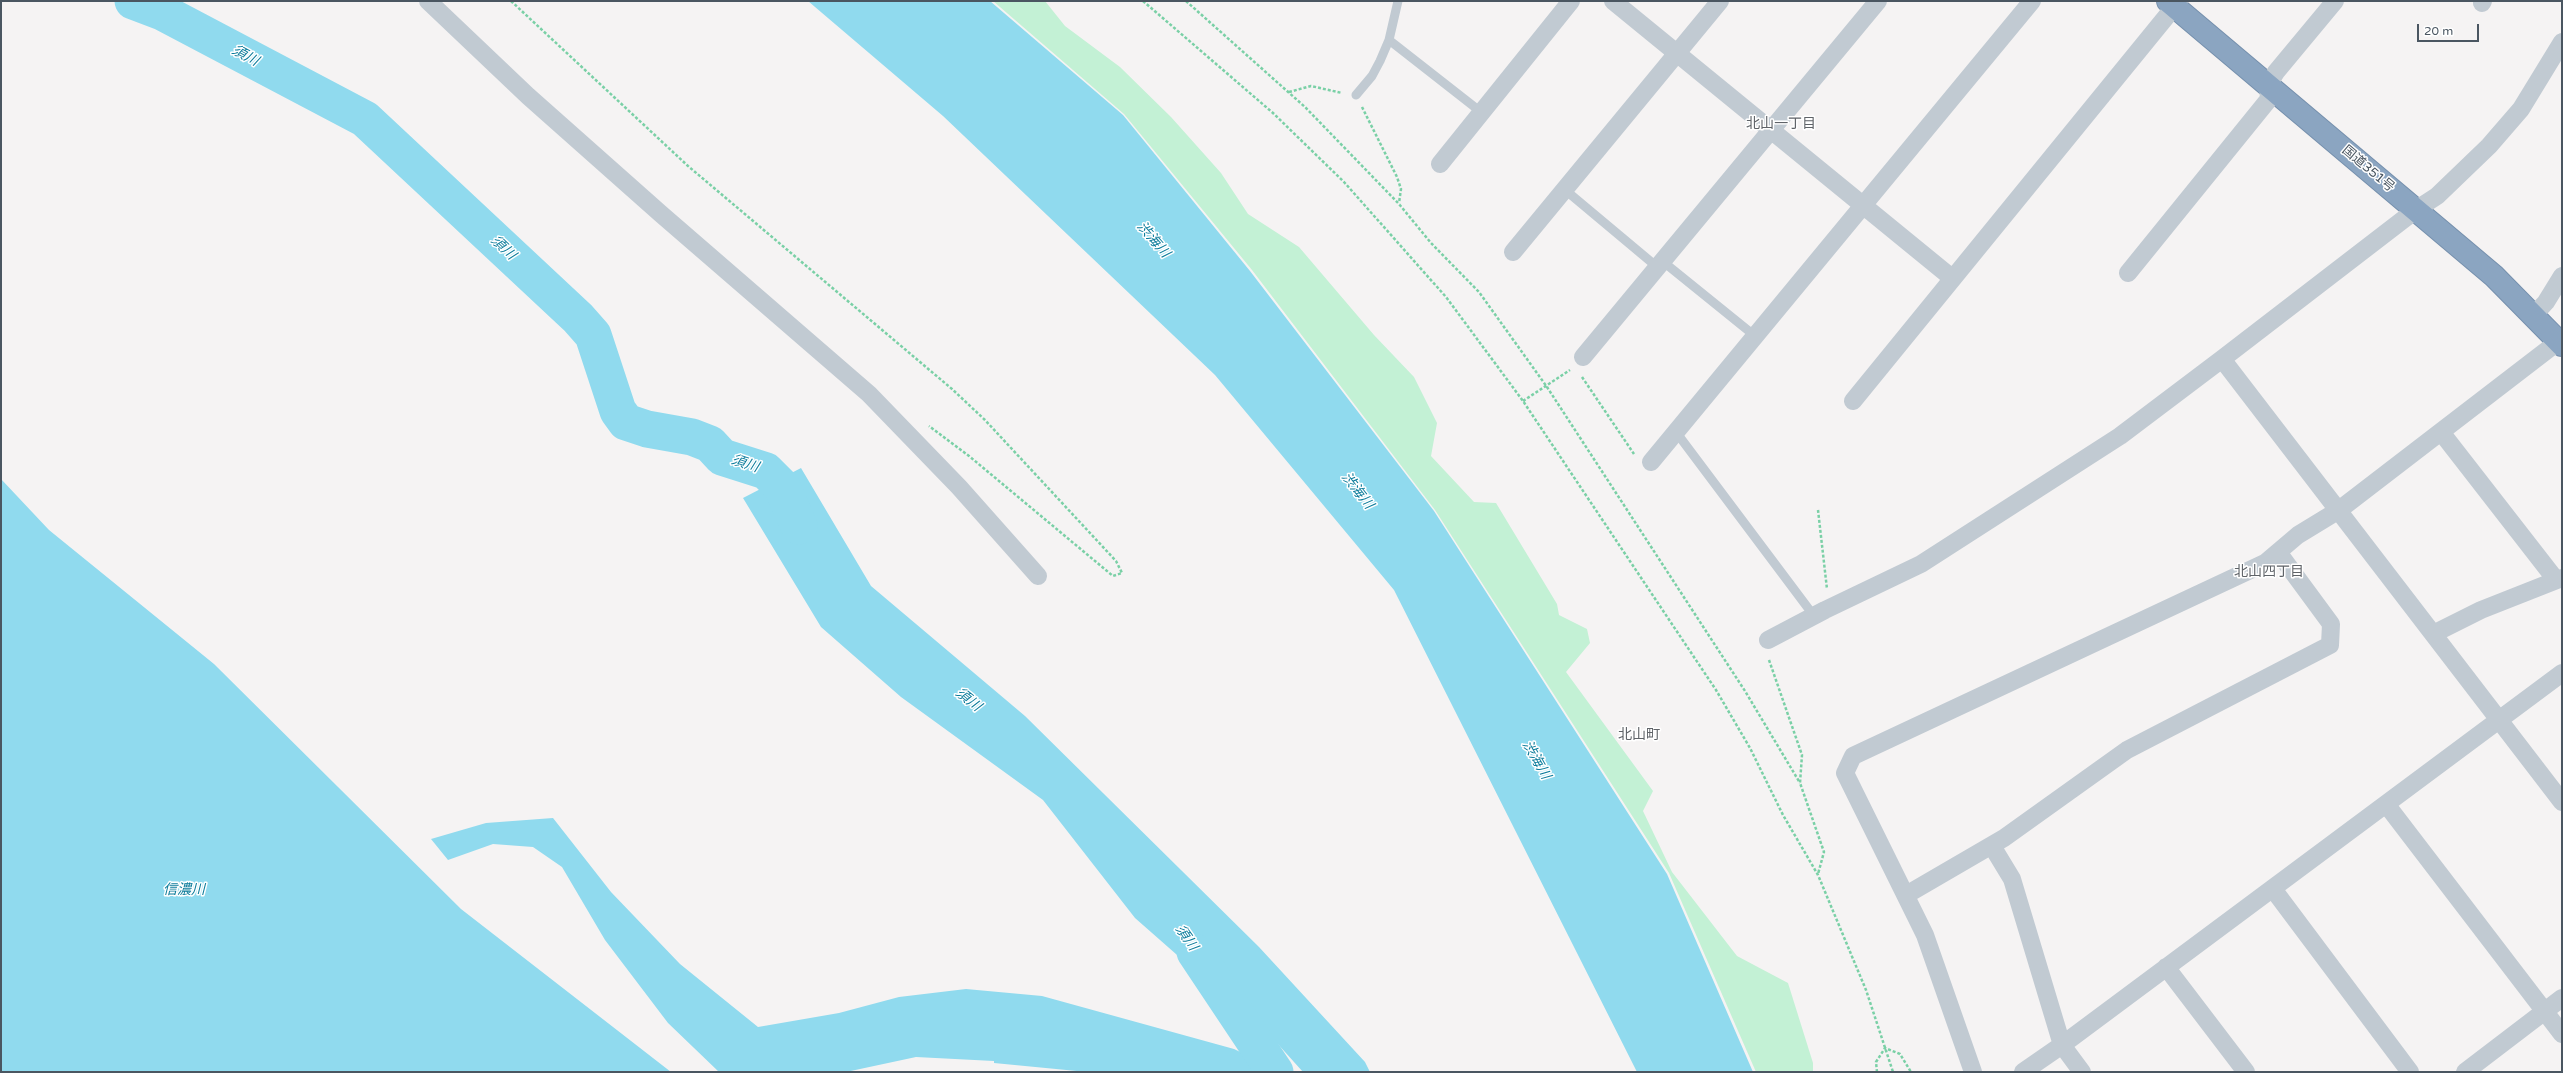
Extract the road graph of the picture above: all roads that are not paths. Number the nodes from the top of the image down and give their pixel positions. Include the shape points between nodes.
1 (428, 1) edge
2 (1398, 1) edge
3 (1571, 1) edge
4 (1613, 1) edge
5 (1720, 1) edge
6 (1878, 1) edge
7 (2032, 1) edge
8 (2335, 1) edge
9 (2174, 3) edge
10 (1389, 40) junction
11 (2562, 42) edge
12 (1676, 53) junction
13 (2268, 85) junction
14 (1356, 95) road end
15 (1481, 112) junction
16 (1773, 129) junction
17 (1440, 164) dead end
18 (1564, 189) junction
19 (1863, 205) junction
20 (2417, 209) junction
21 (1513, 252) dead end
22 (1659, 263) junction
23 (2128, 273) dead end
24 (2562, 276) edge
25 (1952, 278) junction
26 (2534, 315) junction
27 (1755, 336) junction
28 (2561, 343) edge
29 (2222, 359) junction
30 (1579, 362) road end
31 (1853, 401) dead end
32 (1676, 432) junction
33 (2441, 432) junction
34 (1651, 462) road end
35 (2339, 510) junction
36 (2278, 552) junction
37 (1038, 576) dead end
38 (2559, 579) edge
39 (1814, 616) junction
40 (2433, 634) junction
41 (1768, 640) road end
42 (2562, 673) edge
43 (2500, 719) junction
44 (2562, 802) edge
45 (2386, 804) junction
46 (1992, 846) junction
47 (2273, 889) junction
48 (1906, 895) junction
49 (2166, 967) junction
50 (2562, 998) edge
51 (2544, 1012) junction
52 (2562, 1034) edge
53 (2062, 1046) junction
54 (1973, 1072) edge
55 (2023, 1072) edge
56 (2082, 1072) edge
57 (2246, 1072) edge
58 (2410, 1072) edge
59 (2465, 1072) edge

1 - 37 street via 528,96 869,394 959,486
2 - 10 lane
3 - 15 street
4 - 12 street
5 - 12 street
6 - 16 street
7 - 19 street
8 - 13 street
9 - 13 highway, 国道351号
9 - 25 street
10 - 14 lane via 1372,76
10 - 15 lane
11 - 20 street via 2521,109 2489,146 2437,196
12 - 16 street
12 - 18 street
13 - 20 highway, 国道351号
13 - 23 street via 2269,99
15 - 17 street
16 - 19 street
16 - 22 street
18 - 21 street
18 - 22 lane
19 - 25 street
19 - 27 street
20 - 26 highway, 国道351号 via 2494,276
20 - 29 street
22 - 27 lane
22 - 30 street
24 - 26 street via 2546,302
25 - 31 street
26 - 28 highway, 国道351号
27 - 32 street
28 - 33 street
29 - 35 street
29 - 39 street via 2120,436 1921,564
32 - 34 street
32 - 39 lane
33 - 35 street
33 - 38 street
35 - 36 street via 2298,534
35 - 40 street
36 - 46 street via 2331,624 2330,644 2127,750
36 - 48 street via 2265,563 1853,756 1845,773
38 - 40 street via 2481,610
39 - 41 street
40 - 43 street
42 - 43 street
43 - 44 street
43 - 45 street
45 - 47 street
45 - 51 street
46 - 48 street
46 - 53 street via 2012,879
47 - 49 street
47 - 58 street
48 - 54 street via 1925,935
49 - 53 street
49 - 57 street
50 - 51 street
51 - 52 street
51 - 59 street
53 - 55 street
53 - 56 street

